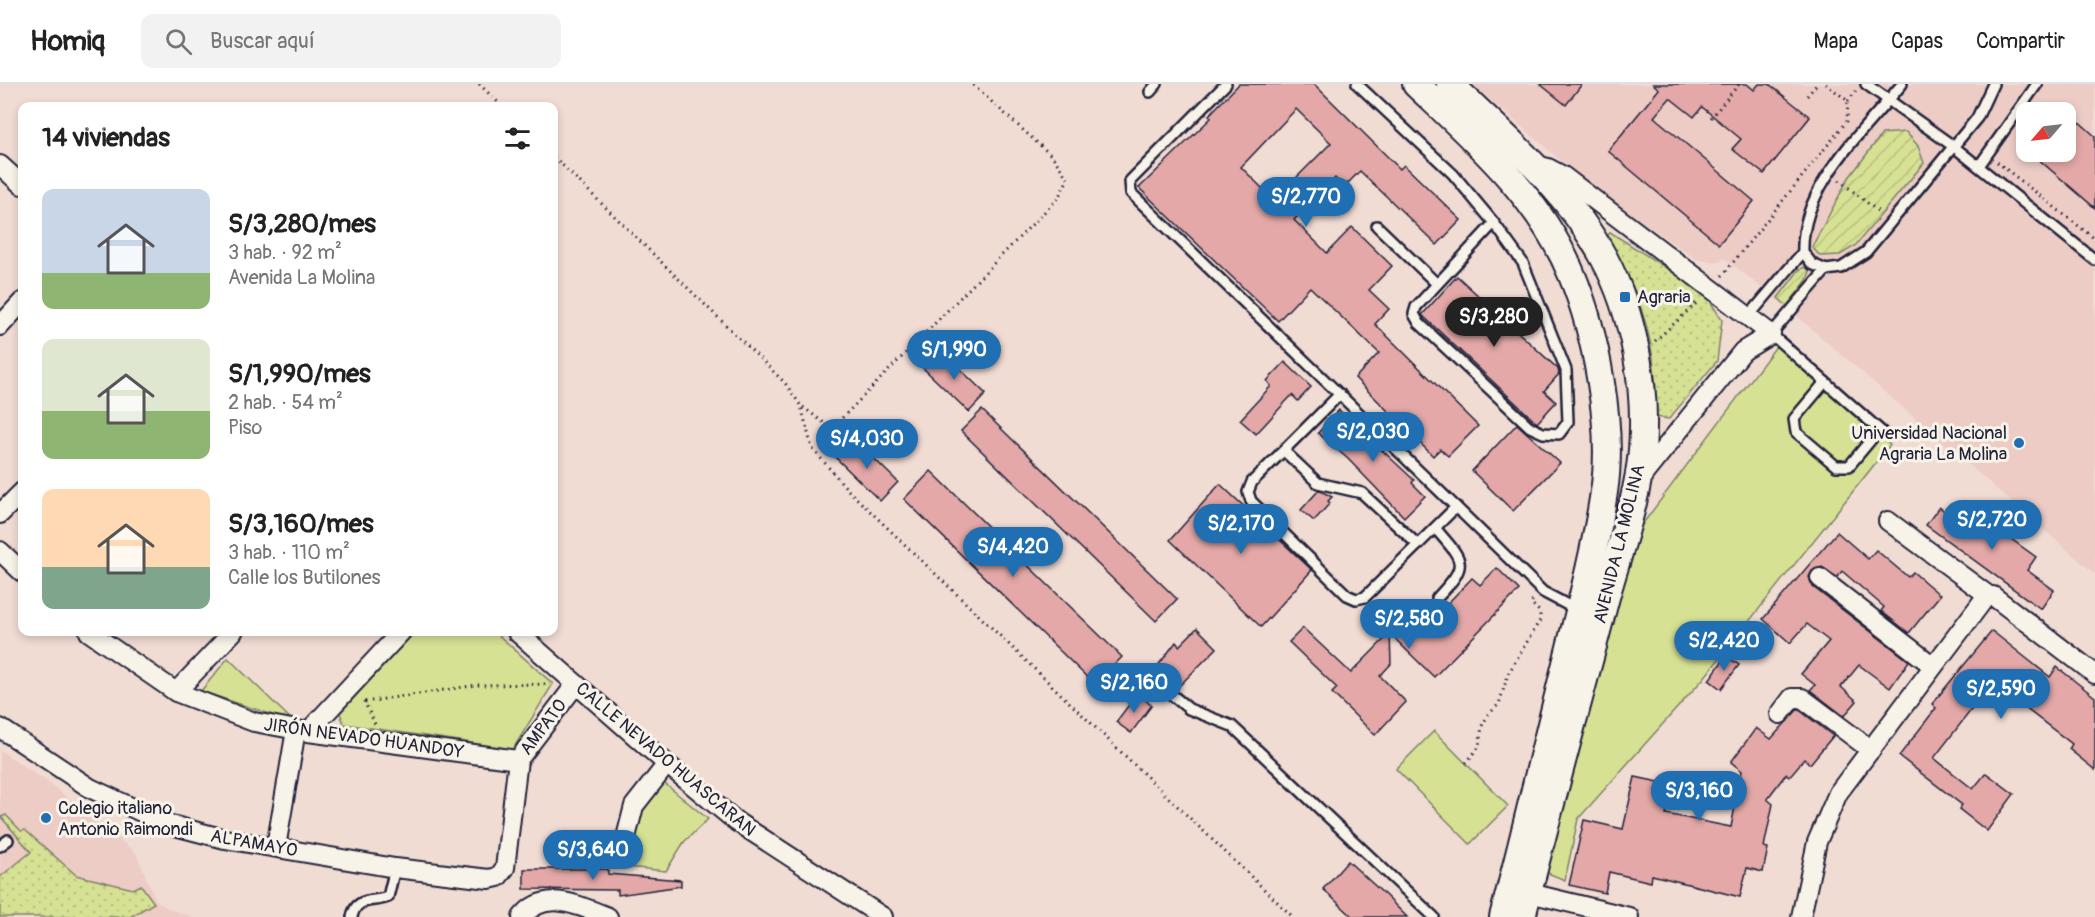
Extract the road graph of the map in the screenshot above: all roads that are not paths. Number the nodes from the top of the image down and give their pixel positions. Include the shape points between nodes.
1 (1157, 84) edge
2 (1226, 84) edge
3 (1357, 84) edge
4 (1416, 84) edge
5 (1450, 84) edge
6 (1866, 84) edge
7 (1902, 84) edge
8 (1993, 84) edge
9 (2037, 84) edge
10 (1150, 92) dead end
11 (1888, 101) junction
12 (1953, 146) junction
13 (0, 165) edge
14 (1534, 165) junction
15 (1979, 166) junction
16 (1510, 176) junction
17 (18, 181) edge
18 (1494, 223) junction
19 (1377, 226) dead end
20 (1803, 252) junction
21 (2095, 260) edge
22 (1826, 270) junction
23 (1437, 284) junction
24 (18, 306) edge
25 (1749, 316) junction
26 (0, 326) edge
27 (1771, 334) junction
28 (1743, 351) junction
29 (1825, 382) junction
30 (1340, 394) junction
31 (1284, 451) junction
32 (1636, 485) junction
33 (1604, 490) junction
34 (18, 496) edge
35 (1456, 507) junction
36 (0, 514) edge
37 (1888, 521) dead end
38 (1435, 528) junction
39 (1418, 545) junction
40 (0, 551) edge
41 (18, 568) edge
42 (1820, 578) dead end
43 (1991, 596) junction
44 (1437, 598) dead end
45 (1579, 610) junction
46 (95, 636) edge
47 (229, 636) edge
48 (397, 636) edge
49 (522, 636) edge
50 (1933, 666) junction
51 (2095, 674) edge
52 (1154, 680) dead end
53 (576, 684) junction
54 (176, 692) junction
55 (1780, 714) dead end
56 (0, 728) edge
57 (302, 731) junction
58 (1871, 750) junction
59 (518, 760) junction
60 (667, 764) junction
61 (276, 847) junction
62 (622, 853) dead end
63 (395, 868) junction
64 (498, 877) joint
65 (1519, 890) junction
66 (352, 917) edge
67 (522, 917) edge
68 (608, 917) edge
69 (883, 917) edge
70 (1434, 917) edge
71 (1503, 917) edge
72 (1522, 917) edge
73 (1629, 917) edge
74 (1801, 917) edge

1 - 10 lane
2 - 30 lane via 1130,182 1131,193
3 - 18 lane via 1453,174
4 - 16 main road, AVENIDA LA MOLINA
5 - 14 main road, AVENIDA LA MOLINA
6 - 11 lane
7 - 11 lane
8 - 12 lane via 1977,118
9 - 15 lane
11 - 12 lane
11 - 20 lane via 1818,187
12 - 15 lane
12 - 22 lane via 1856,261
13 - 17 street
14 - 16 main road
14 - 25 street via 1563,176
14 - 32 main road, AVENIDA LA MOLINA via 1575,211 1605,260 1626,316 1636,358 1643,419
15 - 21 lane
16 - 33 main road, AVENIDA LA MOLINA via 1557,246 1580,298 1601,389
18 - 23 lane
18 - 23 lane via 1523,263 1566,370 1568,422 1559,434 1530,427 1419,323 1414,314 1416,307
19 - 23 lane
20 - 22 lane via 1812,264
20 - 25 lane
22 - 27 lane
24 - 26 street
25 - 27 street
25 - 28 street
27 - 28 street
27 - 29 lane
28 - 32 street
29 - 29 lane via 1794,419 1796,432 1843,468 1880,431
30 - 31 lane
30 - 35 lane
31 - 39 lane via 1318,483 1362,493
31 - 39 lane via 1252,482 1248,492 1251,501 1347,595 1365,597
32 - 33 main road
32 - 65 main road, AVENIDA LA MOLINA
33 - 45 main road, AVENIDA LA MOLINA
34 - 36 street
35 - 38 lane
35 - 45 lane via 1542,592
37 - 43 street
38 - 39 lane
38 - 44 lane via 1461,563 1458,575
40 - 41 street
42 - 50 street
43 - 50 street
43 - 51 street
45 - 65 main road, AVENIDA LA MOLINA
46 - 54 street, JIRÓN NEVADO HUANDOY
47 - 54 street
48 - 57 street
49 - 53 street, CALLE NEVADO HUASCARAN
50 - 58 street
52 - 70 lane via 1189,709 1232,726
53 - 59 street, AMPATO
53 - 60 street, CALLE NEVADO HUASCARAN
54 - 57 street, JIRÓN NEVADO HUANDOY via 254,722
55 - 58 street via 1792,698 1802,698
56 - 61 street, ALPAMAYO via 90,788 167,824
57 - 59 street, JIRÓN NEVADO HUANDOY
57 - 61 street
58 - 74 street via 1838,793 1824,821
59 - 64 street, AMPATO via 505,868
60 - 62 street via 634,806
60 - 69 street, CALLE NEVADO HUASCARAN via 737,822
61 - 63 street, ALPAMAYO
63 - 64 street, ALPAMAYO
63 - 66 lane via 388,897 361,901
65 - 71 main road, AVENIDA LA MOLINA
65 - 72 main road, AVENIDA LA MOLINA
65 - 73 street
67 - 68 street via 546,901 566,901

